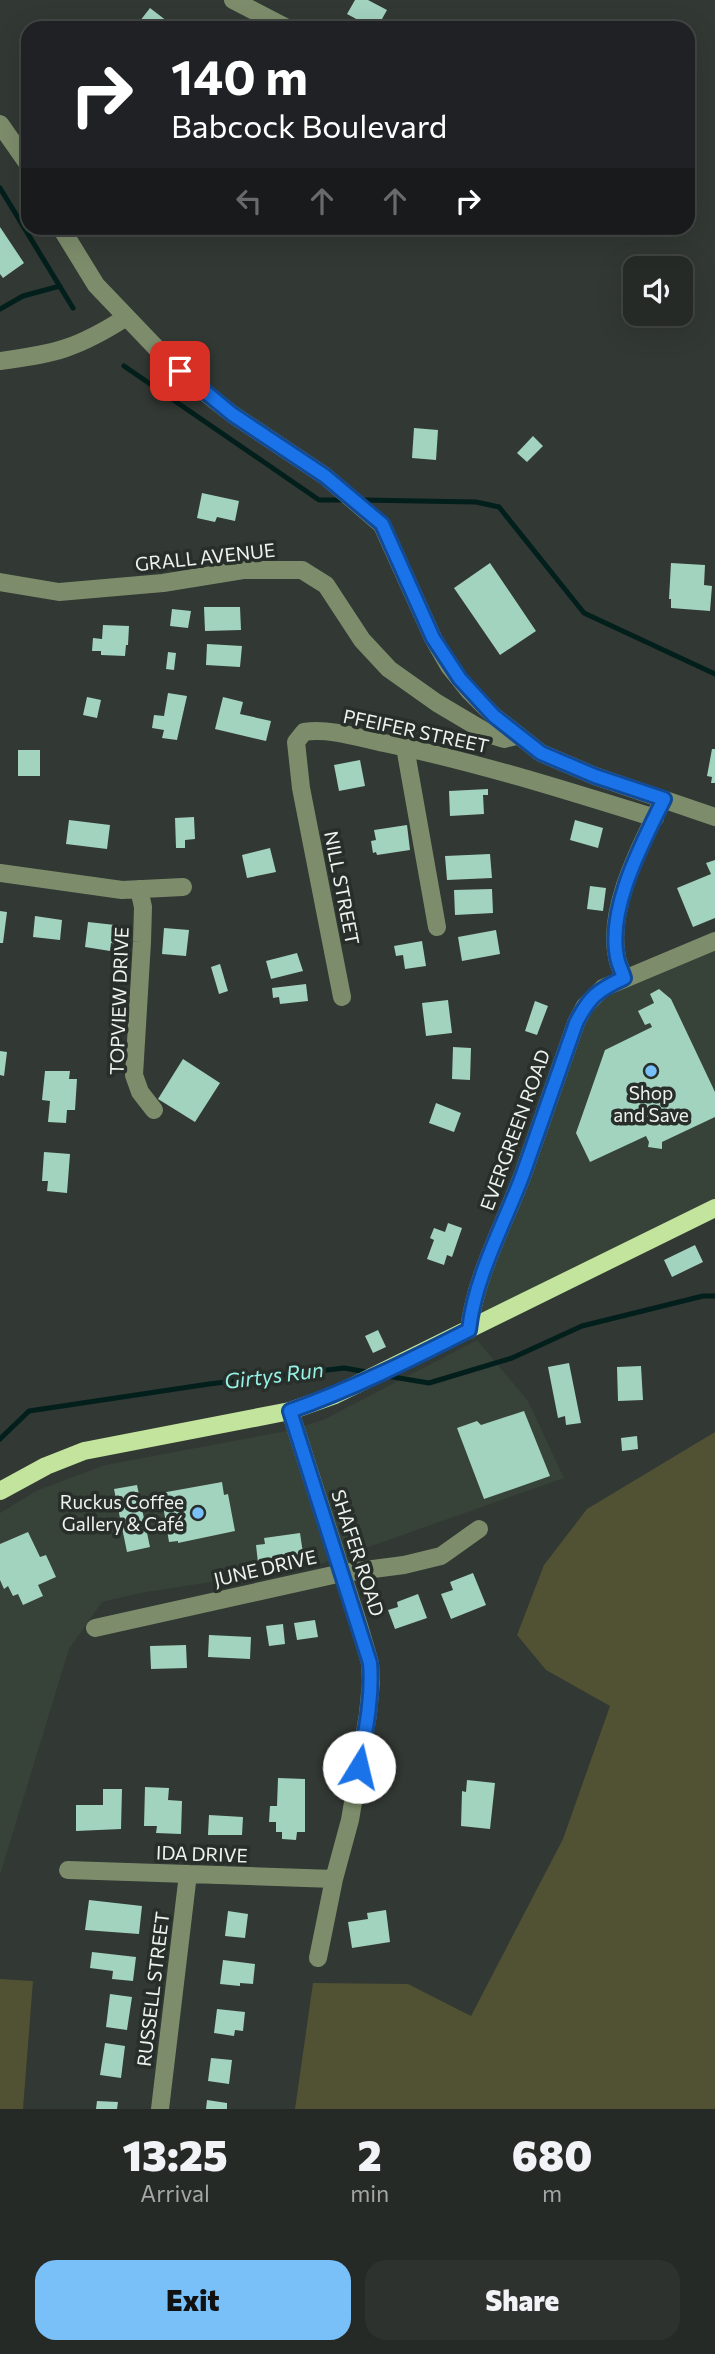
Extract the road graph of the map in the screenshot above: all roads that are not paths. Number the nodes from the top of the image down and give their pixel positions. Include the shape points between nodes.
1 (233, 0) edge
2 (274, 21) edge
3 (0, 124) edge
4 (21, 154) edge
5 (65, 235) edge
6 (125, 318) junction
7 (0, 361) edge
8 (0, 582) edge
9 (516, 736) junction
10 (405, 747) junction
11 (301, 788) joint
12 (664, 799) junction
13 (715, 817) edge
14 (655, 818) junction
15 (0, 873) edge
16 (183, 887) dead end
17 (139, 889) junction
18 (437, 927) dead end
19 (715, 941) edge
20 (624, 978) junction
21 (342, 997) dead end
22 (154, 1110) dead end
23 (715, 1208) edge
24 (469, 1330) junction
25 (290, 1411) junction
26 (0, 1492) edge
27 (479, 1529) dead end
28 (342, 1573) junction
29 (95, 1628) dead end
30 (68, 1870) dead end
31 (188, 1874) junction
32 (334, 1879) junction
33 (318, 1958) dead end
34 (160, 2109) edge

1 - 2 street
3 - 4 street
5 - 6 street via 96,285
6 - 7 street via 75,346 48,355
6 - 9 street via 198,387 325,476 382,524 449,666
8 - 9 street, GRALL AVENUE via 59,592 243,570 302,570 326,584 362,640 388,668 491,736
9 - 12 street via 567,765
10 - 11 street, PFEIFER STREET via 304,732 296,742
10 - 14 street, PFEIFER STREET via 518,775
10 - 18 street
11 - 21 street, NILL STREET
12 - 13 street
12 - 14 street
14 - 20 street via 638,849 618,914 615,939
15 - 17 street
16 - 17 street
17 - 22 street, TOPVIEW DRIVE via 143,907 134,1075
19 - 20 street, EVERGREEN ROAD
20 - 24 street, EVERGREEN ROAD via 594,995 576,1023 479,1286
23 - 24 main road
24 - 25 main road via 371,1379
25 - 26 main road via 84,1451
25 - 28 street, SHAFER ROAD
27 - 28 street, JUNE DRIVE via 441,1556
28 - 29 street, JUNE DRIVE
28 - 32 street, SHAFER ROAD via 370,1663 371,1682 350,1820
30 - 31 street, IDA DRIVE
31 - 32 street, IDA DRIVE
31 - 34 street, RUSSELL STREET
32 - 33 street, SHAFER ROAD

